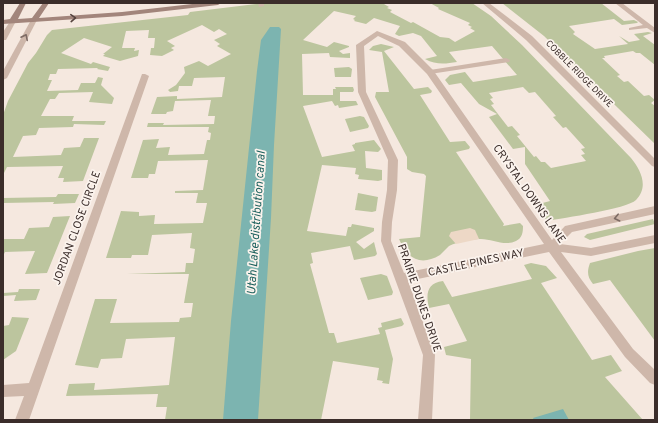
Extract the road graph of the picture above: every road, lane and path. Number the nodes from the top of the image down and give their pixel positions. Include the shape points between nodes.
1 (22, 3) edge
2 (46, 3) edge
3 (218, 3) edge
4 (485, 3) edge
5 (618, 3) edge
6 (34, 20) junction
7 (3, 22) edge
8 (12, 22) junction
9 (648, 26) junction
10 (631, 29) dead end
11 (655, 32) edge
12 (377, 33) joint
13 (3, 38) edge
14 (506, 60) dead end
15 (430, 72) junction
16 (145, 76) dead end
17 (3, 78) edge
18 (655, 164) edge
19 (655, 210) edge
20 (655, 239) edge
21 (552, 247) junction
22 (401, 278) junction
23 (655, 379) edge
24 (33, 389) junction
25 (3, 391) edge
26 (22, 420) edge
27 (425, 420) edge

1 - 8 main road
2 - 6 main road
6 -> 3 main road
4 - 18 street, COBBLE RIDGE DRIVE via 529,38
5 - 9 street
6 - 8 main road
17 -> 6 street
7 - 8 main road
8 - 13 street
9 - 10 street
9 - 11 street
12 - 15 street, CRYSTAL DOWNS LANE via 402,44
12 - 22 street, PRAIRIE DUNES DRIVE via 360,45 362,92 393,160 386,241
14 - 15 street
15 - 21 street, CRYSTAL DOWNS LANE
16 - 24 street, JORDAN CLOSE CIRCLE
19 -> 21 street via 569,229
20 - 21 street, CASTLE PINES WAY via 591,252
21 - 22 street, CASTLE PINES WAY
21 - 23 street, CRYSTAL DOWNS LANE via 629,353
22 - 27 street, PRAIRIE DUNES DRIVE via 429,355
24 - 25 street
24 - 26 street, JORDAN CLOSE CIRCLE

